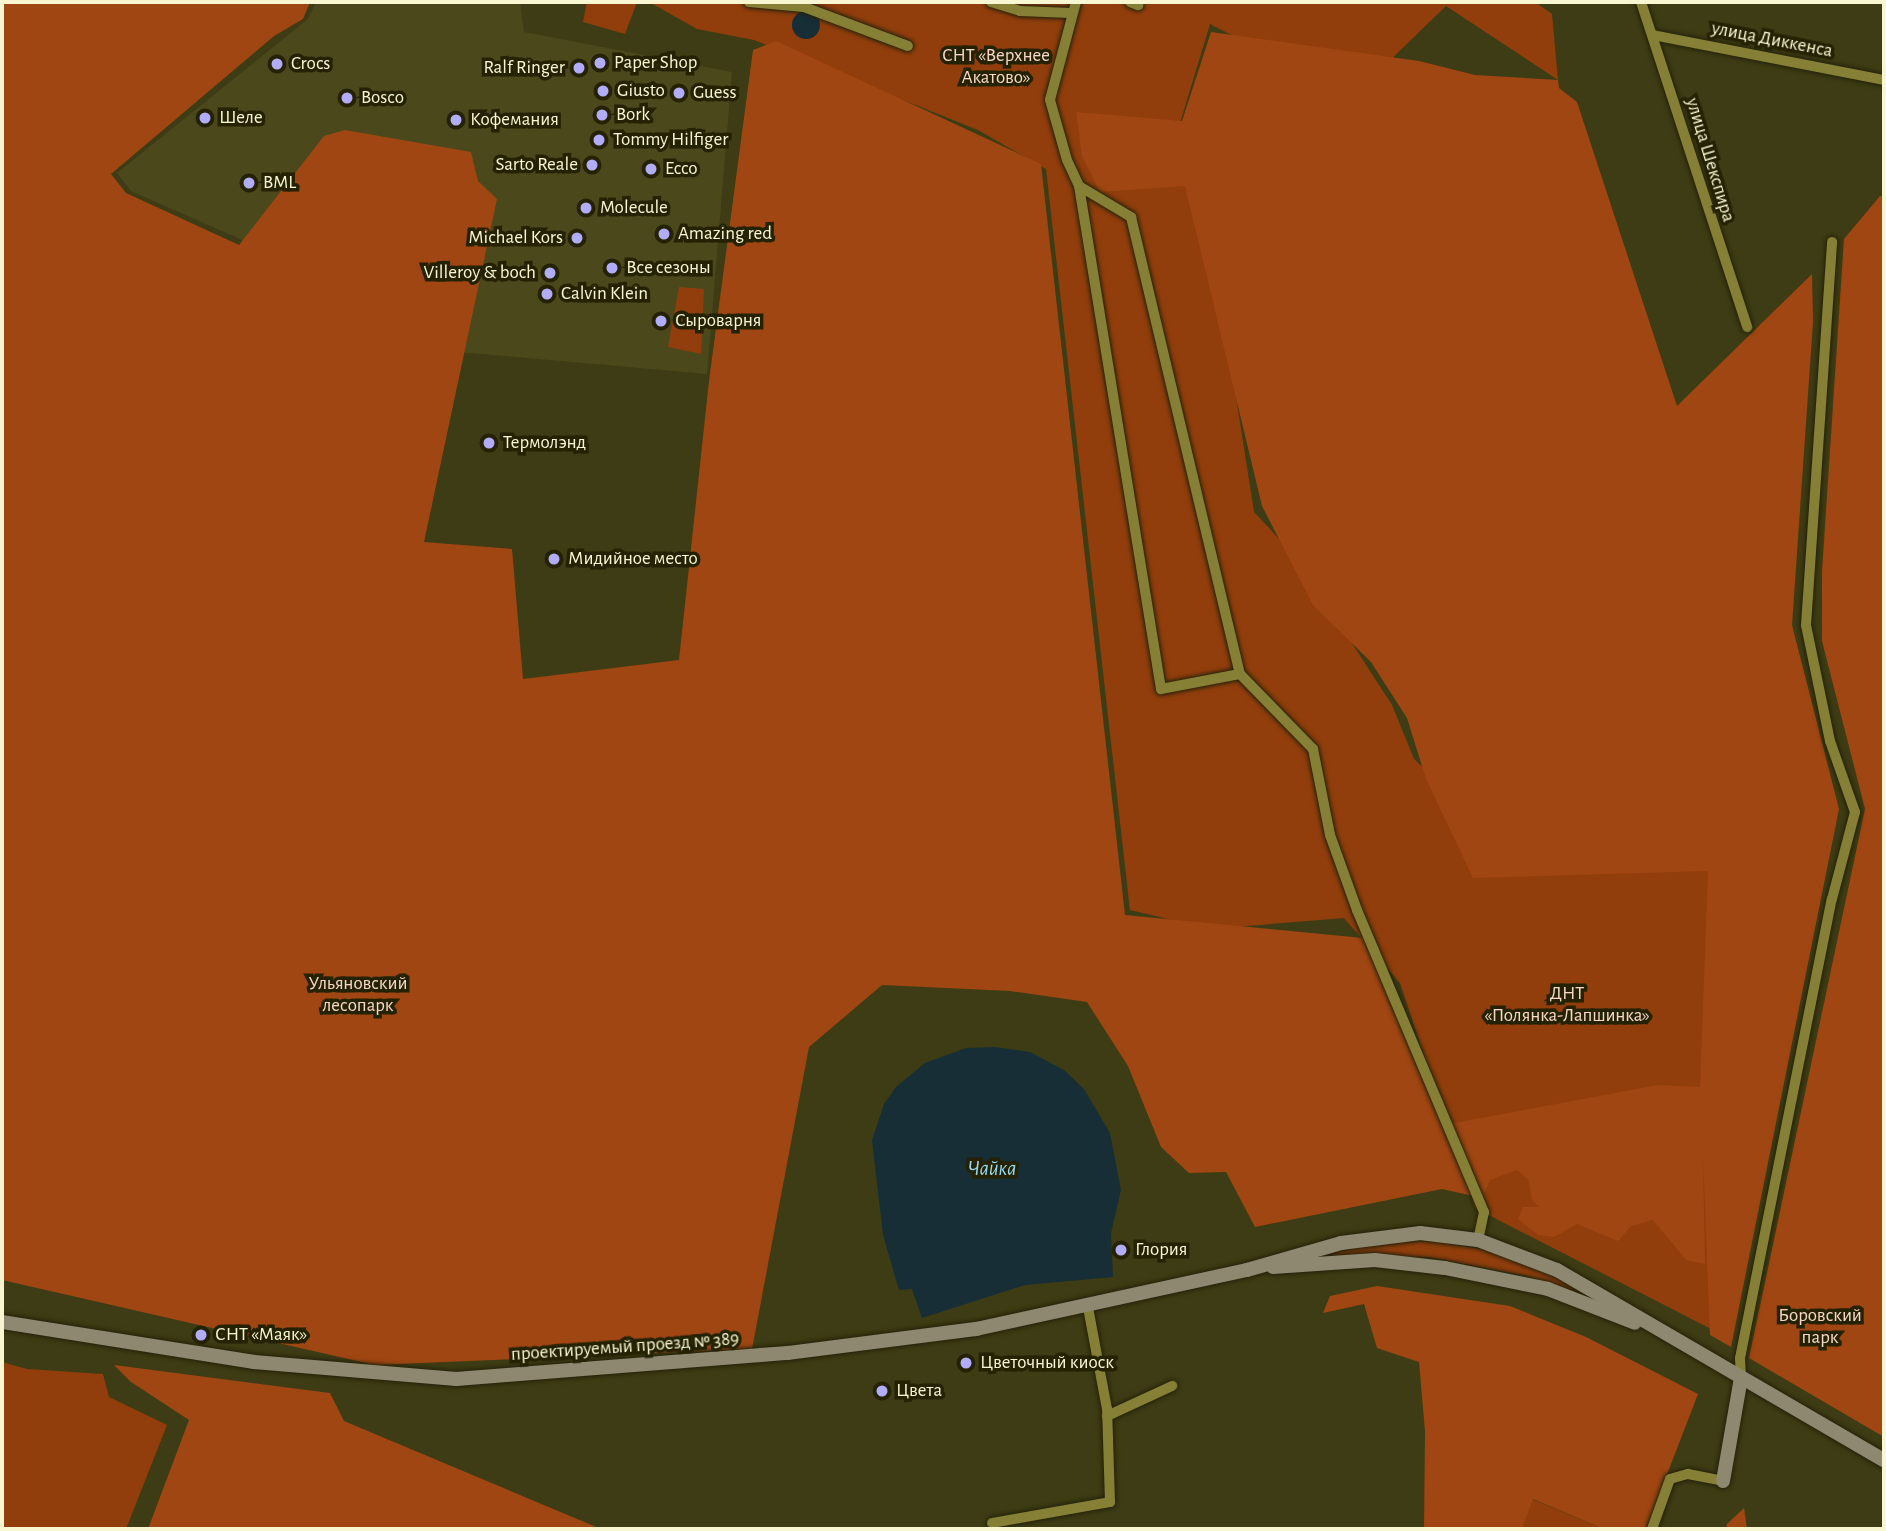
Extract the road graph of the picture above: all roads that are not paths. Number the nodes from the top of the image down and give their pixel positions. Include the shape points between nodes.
1 (749, 2) edge
2 (991, 2) edge
3 (1076, 2) edge
4 (1642, 2) edge
5 (1071, 13) junction
6 (1653, 35) junction
7 (908, 46) dead end
8 (1884, 80) edge
9 (1079, 186) junction
10 (1832, 242) dead end
11 (1747, 327) dead end
12 (1240, 674) junction
13 (1478, 1240) junction
14 (1247, 1270) junction
15 (1088, 1307) junction
16 (2, 1322) edge
17 (1660, 1332) junction
18 (1741, 1378) junction
19 (1172, 1386) dead end
20 (1107, 1416) junction
21 (1884, 1460) edge
22 (1723, 1481) joint
23 (992, 1523) dead end
24 (1651, 1529) edge

1 - 7 street via 804,7
2 - 5 street via 1020,10
3 - 5 street
4 - 6 street, улица Шекспира
5 - 9 street via 1050,100
6 - 8 street, улица Диккенса
6 - 11 street, улица Шекспира
9 - 12 street via 1131,217
9 - 12 street via 1161,689
10 - 18 street via 1806,625 1830,741 1855,812 1832,899 1740,1358
12 - 13 street via 1312,749 1330,835 1356,910 1484,1212
13 - 14 main road, проектируемый проезд № 389 via 1395,1234 1329,1246
13 - 17 main road, проектируемый проезд № 389 via 1557,1270
14 - 15 main road, проектируемый проезд № 389
14 - 17 main road, проектируемый проезд № 389 via 1340,1260 1421,1264 1548,1289
15 - 16 main road, проектируемый проезд № 389 via 976,1329 789,1353 456,1379 254,1362
15 - 20 street
17 - 18 main road, проектируемый проезд № 389
18 - 21 main road, проектируемый проезд № 389
18 - 22 main road
19 - 20 street
20 - 23 street via 1110,1502
22 - 24 street via 1688,1474 1670,1479

